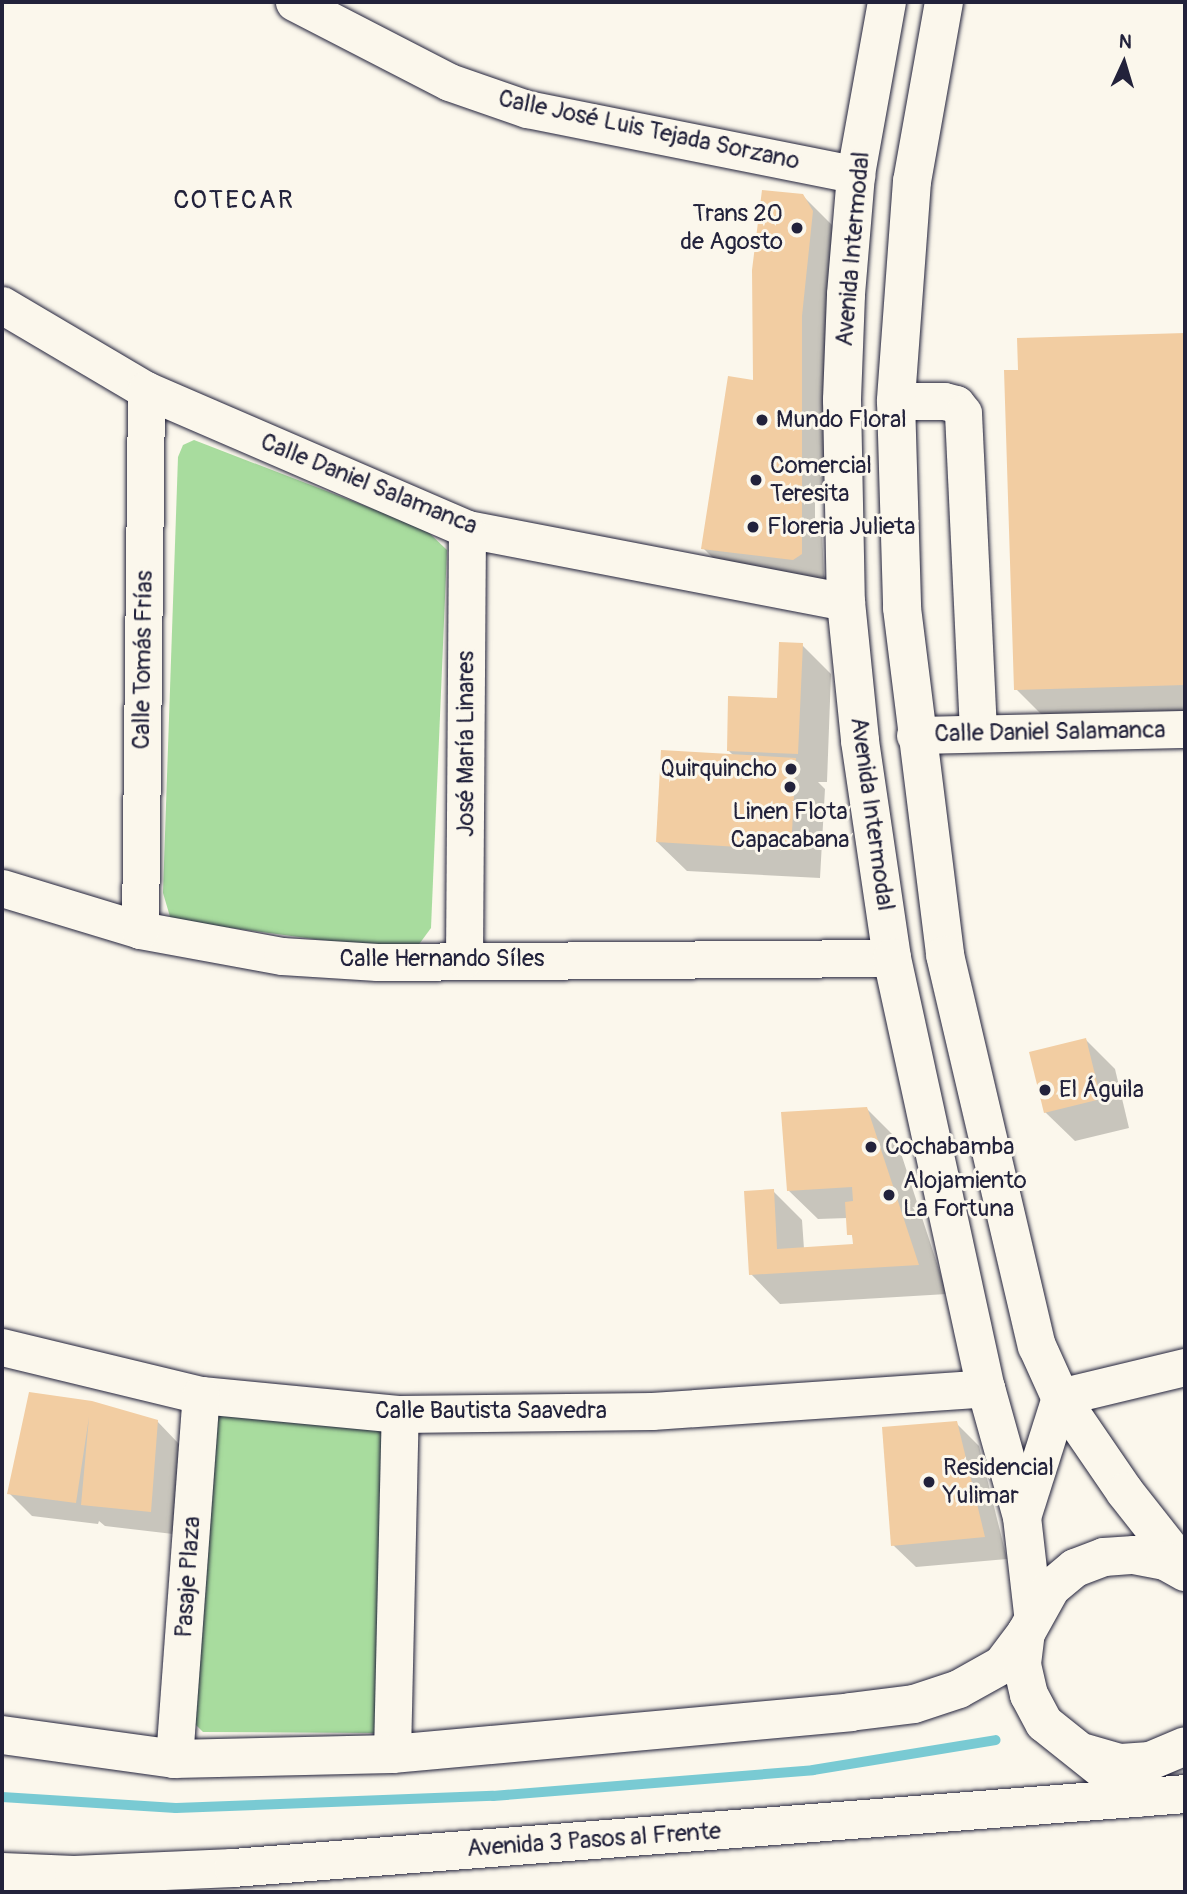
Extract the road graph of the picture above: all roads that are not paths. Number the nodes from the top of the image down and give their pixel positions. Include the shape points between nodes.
1 (294, 2) edge
2 (887, 2) edge
3 (944, 2) edge
4 (856, 175) junction
5 (2, 304) edge
6 (146, 390) junction
7 (842, 400) junction
8 (896, 401) junction
9 (467, 529) junction
10 (846, 602) junction
11 (977, 724) junction
12 (914, 726) junction
13 (1185, 729) edge
14 (2, 888) edge
15 (140, 930) junction
16 (892, 958) junction
17 (464, 959) junction
18 (2, 1347) edge
19 (1185, 1367) edge
20 (986, 1388) junction
21 (201, 1395) junction
22 (1060, 1397) junction
23 (400, 1414) junction
24 (1022, 1517) junction
25 (1185, 1570) edge
26 (1030, 1623) junction
27 (2, 1735) edge
28 (1068, 1744) junction
29 (1185, 1748) edge
30 (392, 1754) junction
31 (174, 1759) junction
32 (1185, 1794) edge
33 (1138, 1798) junction
34 (2, 1872) edge

1 - 4 street, Calle José Luis Tejada Sorzano via 449,82 527,109
2 - 4 main road, Avenida Intermodal
3 - 8 main road via 912,181
4 - 7 main road, Avenida Intermodal
5 - 6 street, Calle Daniel Salamanca
6 - 9 street, Calle Daniel Salamanca
6 - 15 street, Calle Tomás Frías
7 - 8 main road
7 - 10 main road, Avenida Intermodal
8 - 11 street via 944,401 956,404 963,413
8 - 12 main road via 902,608
9 - 10 street, Calle Daniel Salamanca
9 - 17 street, José María Linares
10 - 16 main road, Avenida Intermodal via 860,741
11 - 12 street, Calle Daniel Salamanca
11 - 13 street, Calle Daniel Salamanca
12 - 22 main road via 944,956 1037,1346
14 - 15 street, Calle Hernando Síles
15 - 17 street, Calle Hernando Síles via 282,956 377,962
16 - 17 street, Calle Hernando Síles
16 - 20 main road, Avenida Intermodal
18 - 21 street, Calle Bautista Saavedra
19 - 22 street
20 - 23 street, Calle Bautista Saavedra via 652,1411
20 - 24 main road, Avenida Intermodal
21 - 23 street, Calle Bautista Saavedra
21 - 31 street, Pasaje Plaza
22 - 24 street
22 - 25 main road
23 - 30 street
24 - 26 main road, Avenida Intermodal
25 - 26 main road via 1134,1555 1104,1557 1075,1568 1059,1581
26 - 28 main road, Avenida Intermodal via 1022,1664 1029,1695 1044,1723
26 - 30 main road via 1002,1665 914,1704
27 - 31 main road
28 - 29 main road via 1093,1757 1121,1763 1150,1761
28 - 33 main road
29 - 33 main road
30 - 31 main road
32 - 33 main road, Avenida 3 Pasos al Frente
33 - 34 main road, Avenida 3 Pasos al Frente via 233,1868 74,1875

